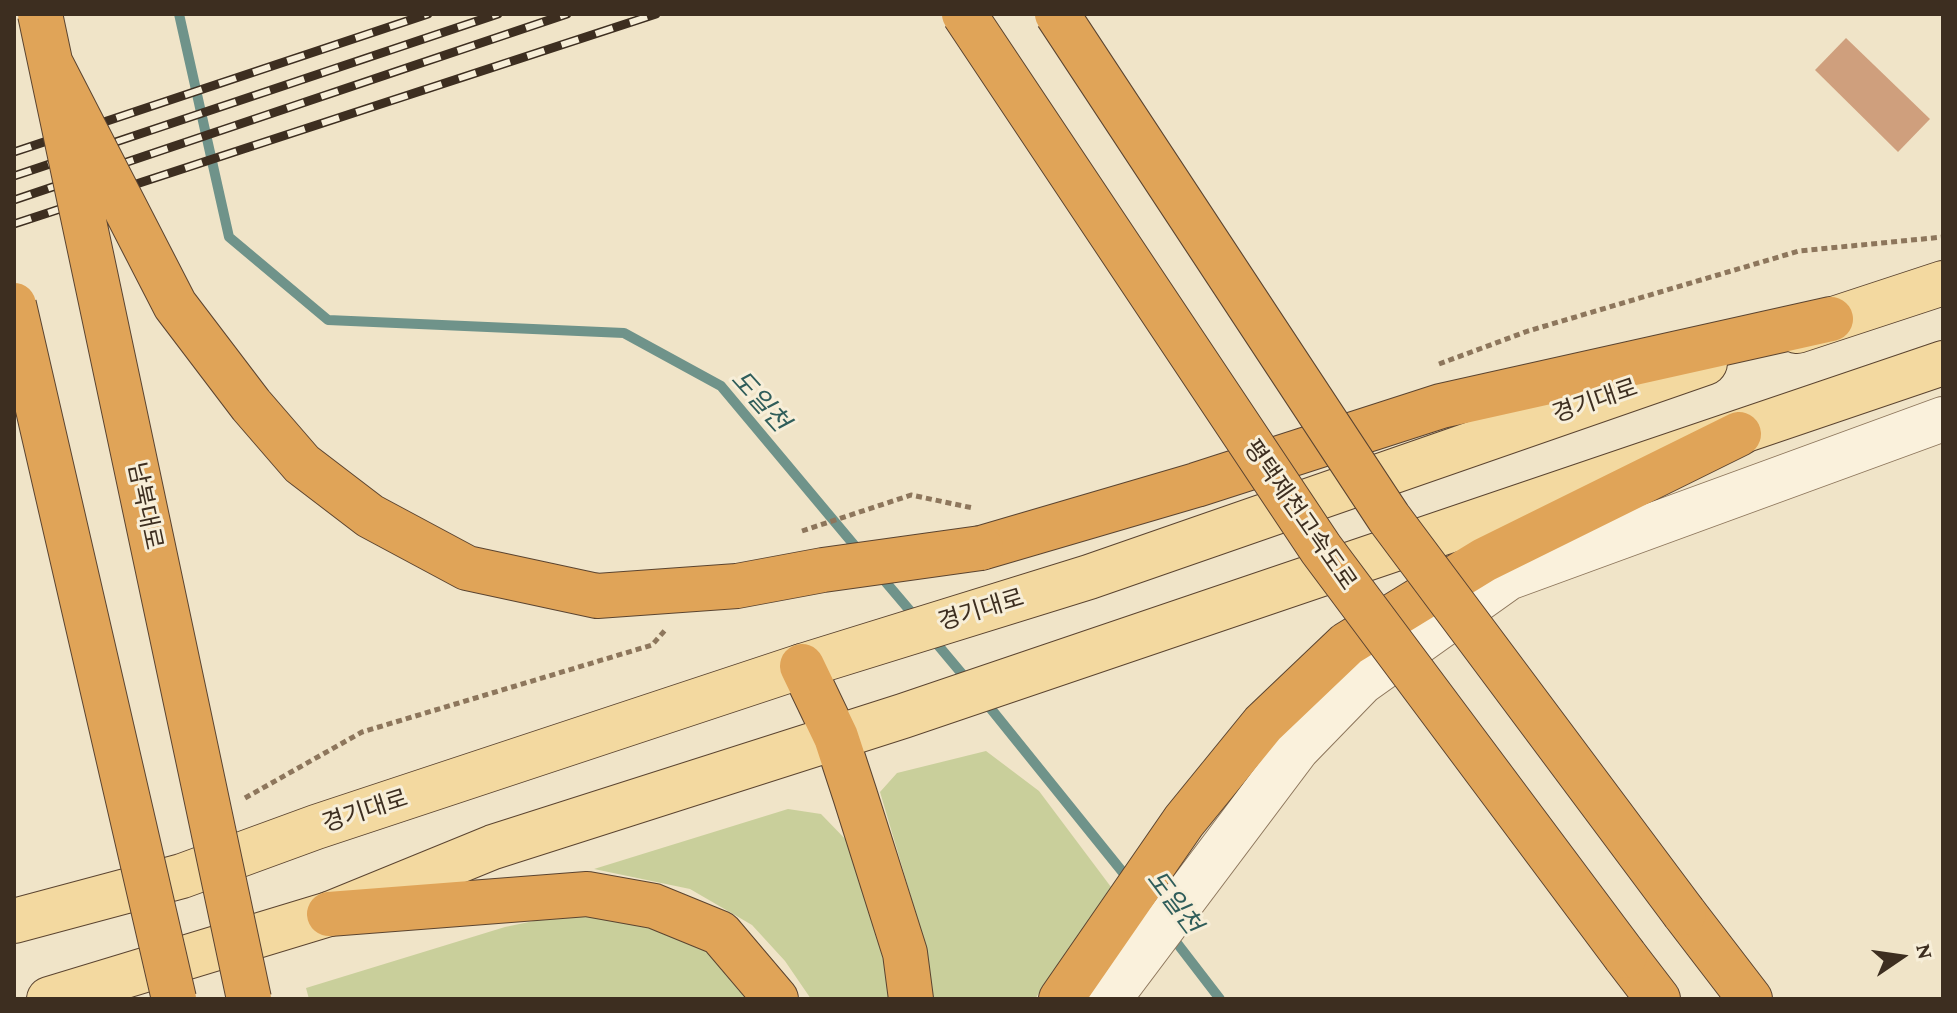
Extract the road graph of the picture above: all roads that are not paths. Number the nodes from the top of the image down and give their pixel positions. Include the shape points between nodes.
1 (40, 14) edge
2 (964, 14) edge
3 (1057, 14) edge
4 (51, 64) junction
5 (1943, 283) edge
6 (14, 305) edge
7 (1831, 319) junction
8 (1943, 363) edge
9 (1943, 419) edge
10 (1739, 434) junction
11 (802, 666) junction
12 (836, 737) junction
13 (329, 914) junction
14 (14, 921) edge
15 (1108, 976) edge
16 (49, 999) edge
17 (174, 999) edge
18 (249, 999) edge
19 (776, 999) edge
20 (911, 999) edge
21 (1061, 999) edge
22 (1658, 999) edge
23 (1750, 999) edge

1 - 4 highway, 남북대로, bridge
2 - 22 highway, 평택제천고속도로, bridge via 1321,549
3 - 23 highway, bridge via 1389,518
4 - 7 highway, bridge via 175,305 302,464 358,507 467,568 597,596 737,586 981,548 1441,406
4 - 18 highway, 남북대로, bridge
5 - 7 main road, 경기대로
6 - 17 highway, bridge
7 - 11 main road, 경기대로 via 1012,600
8 - 10 main road
9 - 15 street via 1508,578 1362,682 1297,749
10 - 12 main road
10 - 15 highway via 1484,560 1347,644 1263,724 1184,821
11 - 12 highway
11 - 14 main road, 경기대로 via 182,876
12 - 13 main road via 493,847
12 - 20 highway via 905,953
13 - 16 main road
13 - 19 highway via 587,894 654,906 720,933
15 - 21 highway

